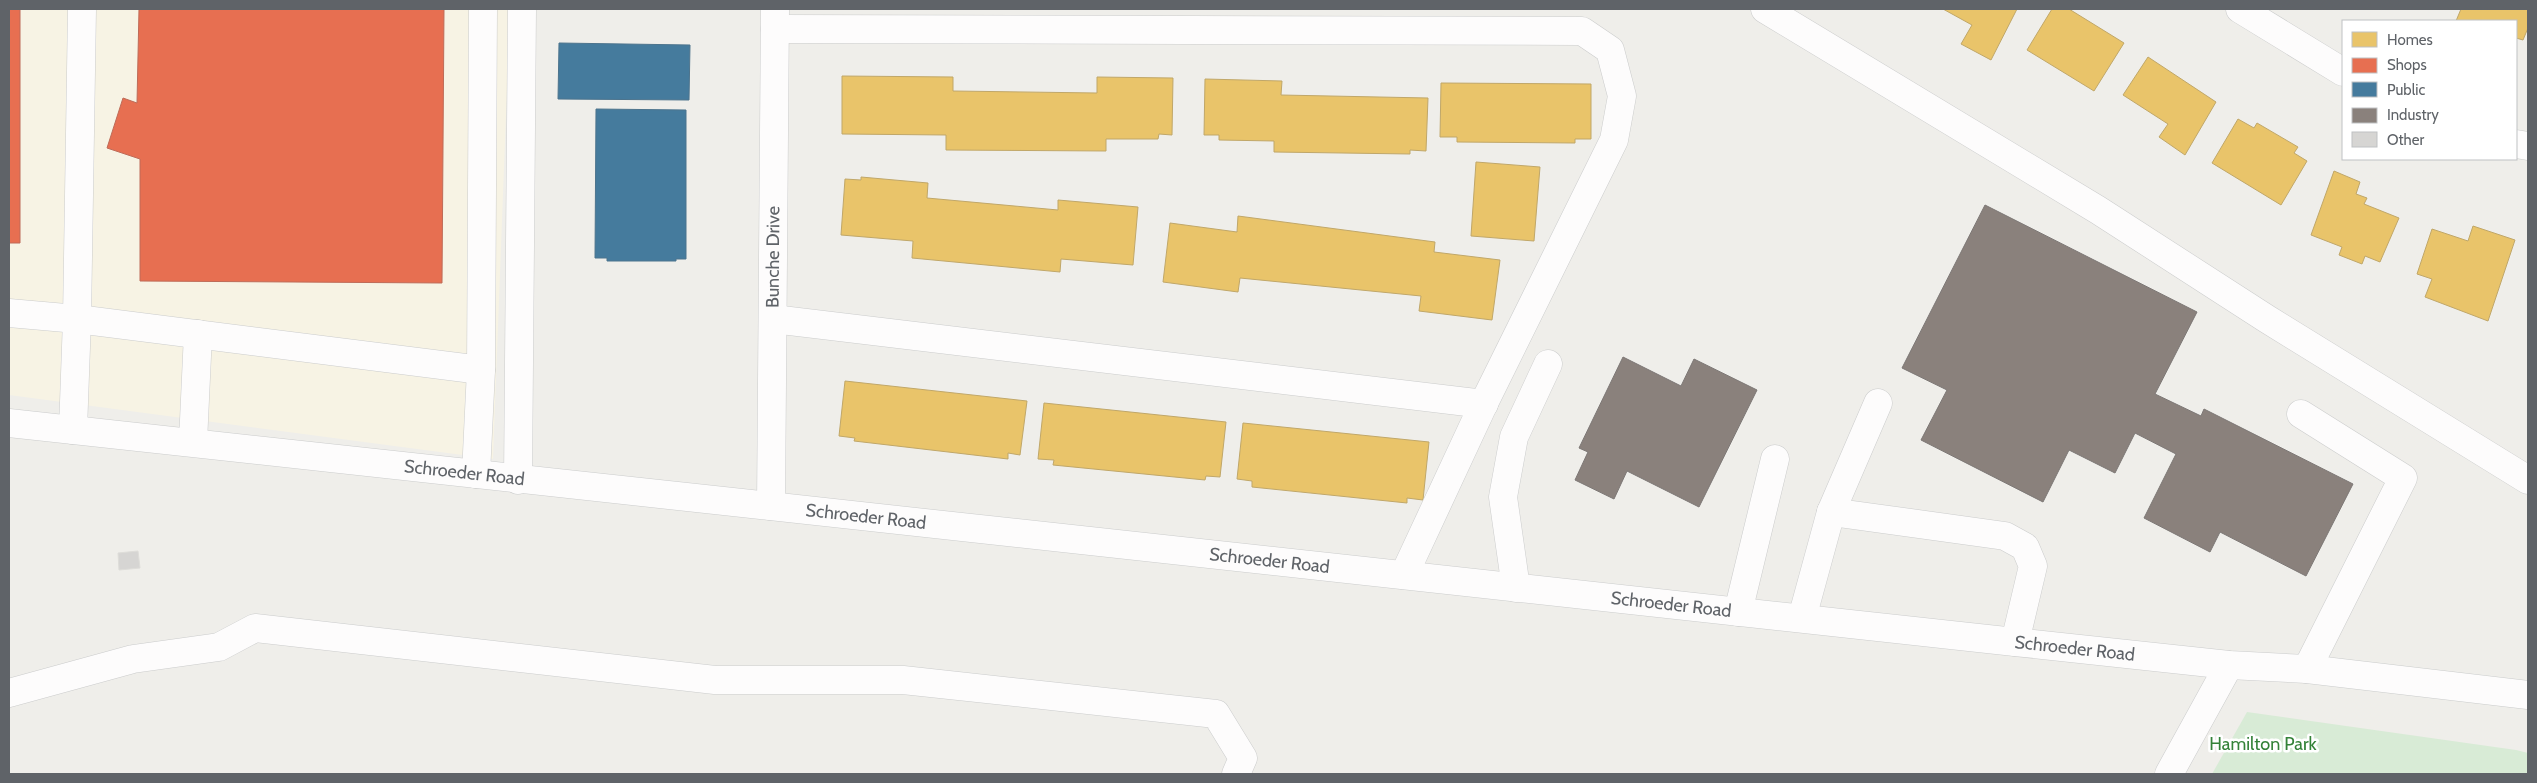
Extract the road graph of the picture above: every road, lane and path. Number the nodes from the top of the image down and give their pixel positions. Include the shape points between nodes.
1 (82, 9) edge
2 (483, 9) edge
3 (522, 9) edge
4 (1765, 9) edge
5 (2240, 9) edge
6 (775, 19) edge
7 (2342, 71) edge
8 (9, 313) edge
9 (77, 319) junction
10 (774, 319) junction
11 (198, 334) junction
12 (1548, 364) dead end
13 (481, 370) junction
14 (1878, 403) dead end
15 (1484, 404) junction
16 (2301, 414) dead end
17 (9, 423) edge
18 (73, 430) junction
19 (193, 442) junction
20 (1775, 459) dead end
21 (476, 474) junction
22 (518, 480) junction
23 (2528, 480) edge
24 (771, 506) junction
25 (1832, 512) junction
26 (1404, 575) junction
27 (1516, 588) junction
28 (1738, 612) junction
29 (1802, 618) junction
30 (2014, 642) junction
31 (2229, 665) junction
32 (2307, 669) junction
33 (9, 693) edge
34 (2528, 696) edge
35 (1236, 774) edge
36 (2169, 774) edge

1 - 9 street
2 - 13 street
3 - 22 street
4 - 23 street via 2098,210
5 - 7 street
6 - 10 street, Bunche Drive
6 - 15 street via 1582,31 1610,50 1622,96 1614,140
8 - 9 street
9 - 11 street
9 - 18 street
10 - 15 street
10 - 24 street, Bunche Drive
11 - 13 street
11 - 19 street
12 - 27 street via 1514,437 1503,498
13 - 21 street
14 - 25 street
15 - 26 street
16 - 32 street via 2403,478
17 - 18 street, Schroeder Road
18 - 19 street, Schroeder Road
19 - 21 street, Schroeder Road
20 - 28 street
21 - 22 street, Schroeder Road
22 - 24 street, Schroeder Road
24 - 26 street, Schroeder Road
25 - 29 street
25 - 30 street via 2005,536 2025,547 2034,566
26 - 27 street, Schroeder Road
27 - 28 street, Schroeder Road
28 - 29 street, Schroeder Road
29 - 30 street, Schroeder Road
30 - 31 street, Schroeder Road
31 - 32 street, Schroeder Road
31 - 36 street
32 - 34 street, Schroeder Road
33 - 35 street via 133,659 219,647 255,628 716,680 903,680 1216,714 1243,758

